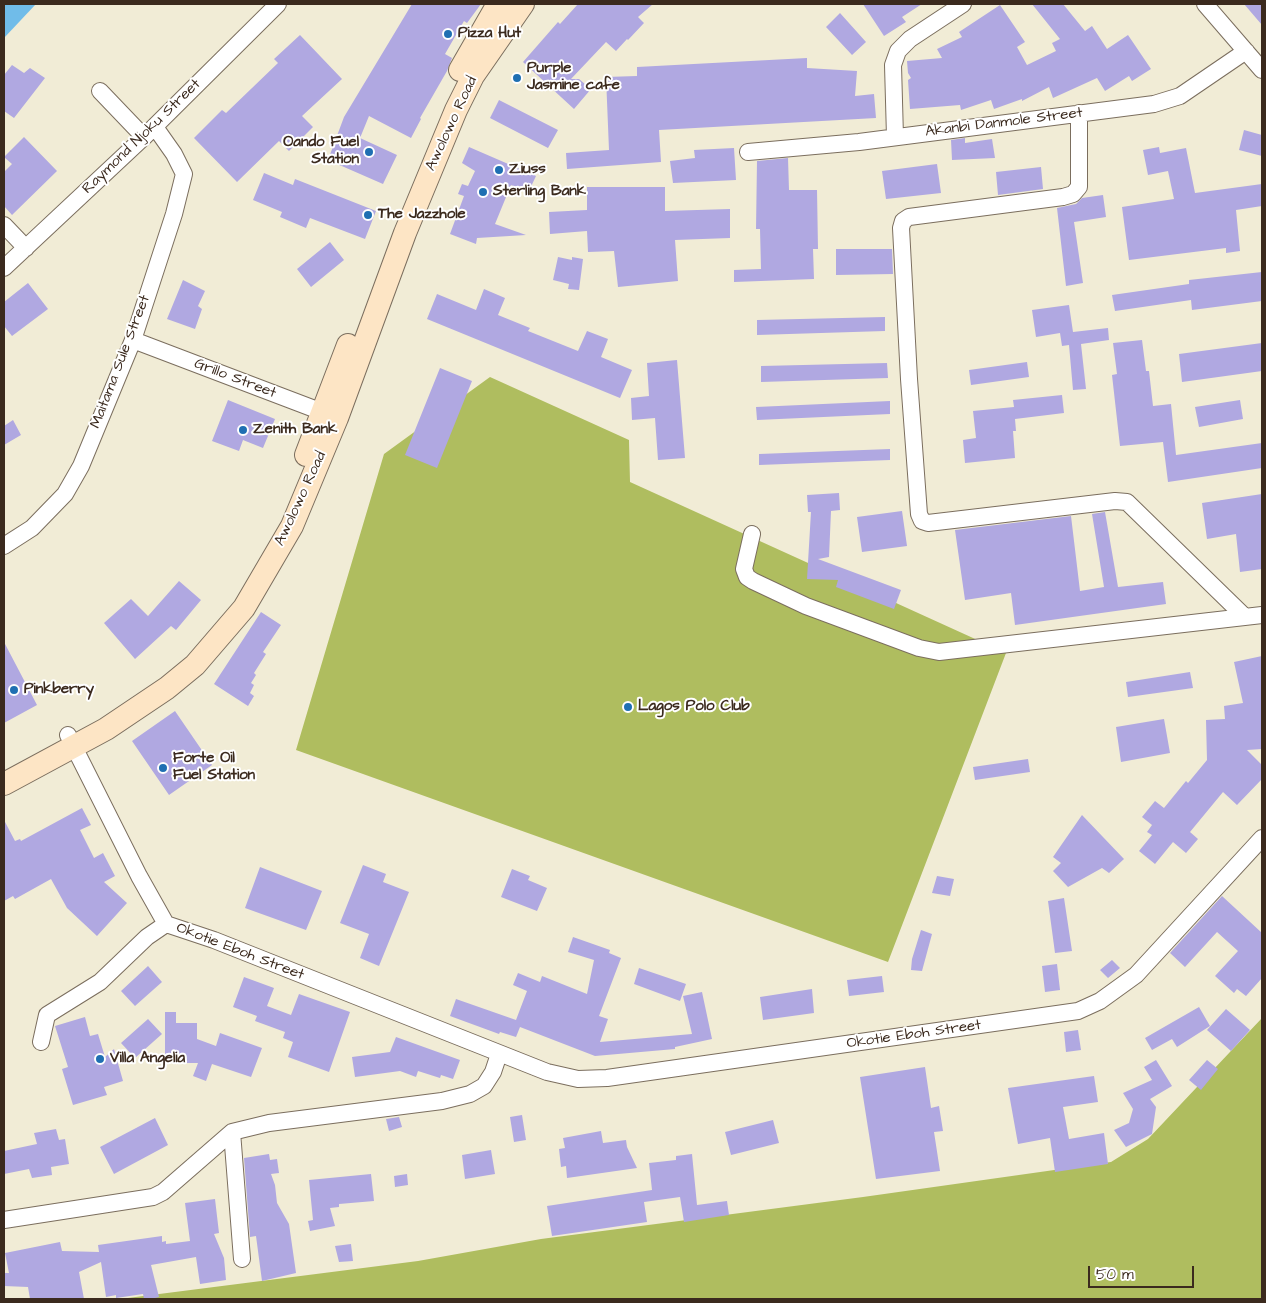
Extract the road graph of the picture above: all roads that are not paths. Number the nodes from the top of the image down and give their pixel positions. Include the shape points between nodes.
1 (278, 4) edge
2 (498, 4) edge
3 (523, 4) edge
4 (963, 4) edge
5 (1205, 4) edge
6 (1246, 51) junction
7 (1262, 70) edge
8 (100, 92) dead end
9 (1079, 113) junction
10 (149, 132) junction
11 (895, 137) junction
12 (748, 152) dead end
13 (4, 225) edge
14 (26, 248) junction
15 (4, 268) edge
16 (133, 340) junction
17 (329, 415) junction
18 (752, 534) dead end
19 (4, 546) edge
20 (1262, 615) edge
21 (1245, 618) junction
22 (71, 741) junction
23 (4, 767) edge
24 (4, 784) edge
25 (1262, 838) edge
26 (166, 924) junction
27 (41, 1042) dead end
28 (499, 1054) junction
29 (232, 1132) junction
30 (4, 1220) edge
31 (242, 1259) dead end

1 - 10 street, Raymond Njoku Street
2 - 17 main road, Awolowo Road via 444,98
3 - 17 main road, Awolowo Road via 483,61 456,110
4 - 11 street via 910,39 898,51 893,65
5 - 6 street
6 - 7 street
6 - 9 street, Akanbi Danmole Street via 1180,96 1154,104
8 - 10 street, Maitama Sule Street
9 - 11 street, Akanbi Danmole Street
9 - 21 street via 1079,187 1073,194 909,217 903,221 909,379 919,514 922,521 928,523 1127,502
10 - 14 street, Raymond Njoku Street
10 - 16 street, Maitama Sule Street via 174,154 184,174
11 - 12 street, Akanbi Danmole Street
13 - 14 street
14 - 15 street, Raymond Njoku Street
16 - 17 street, Grillo Street
16 - 19 street, Maitama Sule Street via 81,466 65,494 32,528
17 - 22 main road, Awolowo Road via 292,526 244,608 195,665 167,688 106,730
18 - 21 street via 744,569 753,581 806,606 919,648 939,652
20 - 21 street
22 - 23 main road, Awolowo Road
22 - 24 main road, Awolowo Road
22 - 26 street, Okotie Eboh Street via 138,876
25 - 28 street, Okotie Eboh Street via 1136,975 1100,1001 1078,1011 607,1078 578,1078 547,1072
26 - 27 street via 147,937 100,982 47,1015
26 - 28 street, Okotie Eboh Street via 214,940
28 - 29 street via 484,1086 470,1094 269,1122
29 - 30 street via 153,1197
29 - 31 street

